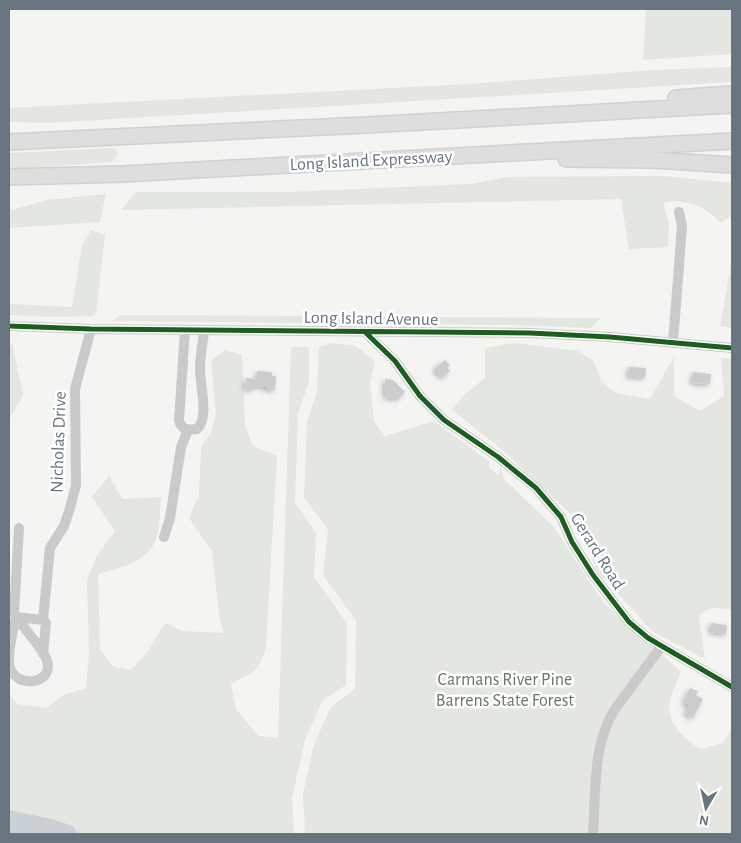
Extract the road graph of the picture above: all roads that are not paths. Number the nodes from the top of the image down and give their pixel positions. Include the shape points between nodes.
1 (732, 94) edge
2 (732, 105) edge
3 (587, 113) junction
4 (9, 134) edge
5 (122, 136) junction
6 (732, 141) edge
7 (9, 142) edge
8 (466, 155) junction
9 (732, 165) edge
10 (43, 176) junction
11 (9, 177) edge
12 (9, 184) edge
13 (679, 212) dead end
14 (9, 326) edge
15 (90, 329) junction
16 (186, 330) junction
17 (204, 331) junction
18 (366, 332) junction
19 (673, 344) junction
20 (732, 348) edge
21 (188, 430) junction
22 (18, 528) dead end
23 (164, 537) dead end
24 (16, 617) junction
25 (44, 620) junction
26 (661, 646) junction
27 (43, 654) junction
28 (732, 687) edge
29 (593, 834) edge

1 - 3 highway via 659,100
2 - 3 highway, Long Island Expressway
3 - 5 highway, Long Island Expressway
4 - 5 highway
5 - 7 highway, Long Island Expressway
6 - 8 highway, Long Island Expressway
8 - 9 highway
8 - 10 highway, Long Island Expressway
10 - 11 highway, Long Island Expressway
10 - 12 highway
13 - 19 street via 682,226
14 - 15 street, Long Island Avenue
15 - 16 street, Long Island Avenue
15 - 25 street, Nicholas Drive via 75,389 76,486 64,526 50,548
16 - 17 street, Long Island Avenue
16 - 21 street via 178,420 182,428
17 - 18 street, Long Island Avenue
17 - 21 street via 200,367 202,422 197,429
18 - 19 street, Long Island Avenue via 547,334
18 - 26 street, Gerard Road via 444,420 536,488 561,517 572,542 613,602 629,622
19 - 20 street, Long Island Avenue
21 - 23 street via 180,447 170,518
22 - 24 street
24 - 25 street
24 - 27 street
24 - 27 street, Nicholas Drive via 9,664 12,672 19,679 39,681 48,667
25 - 27 street, Nicholas Drive
26 - 28 street, Gerard Road
26 - 29 street via 615,709 602,738

